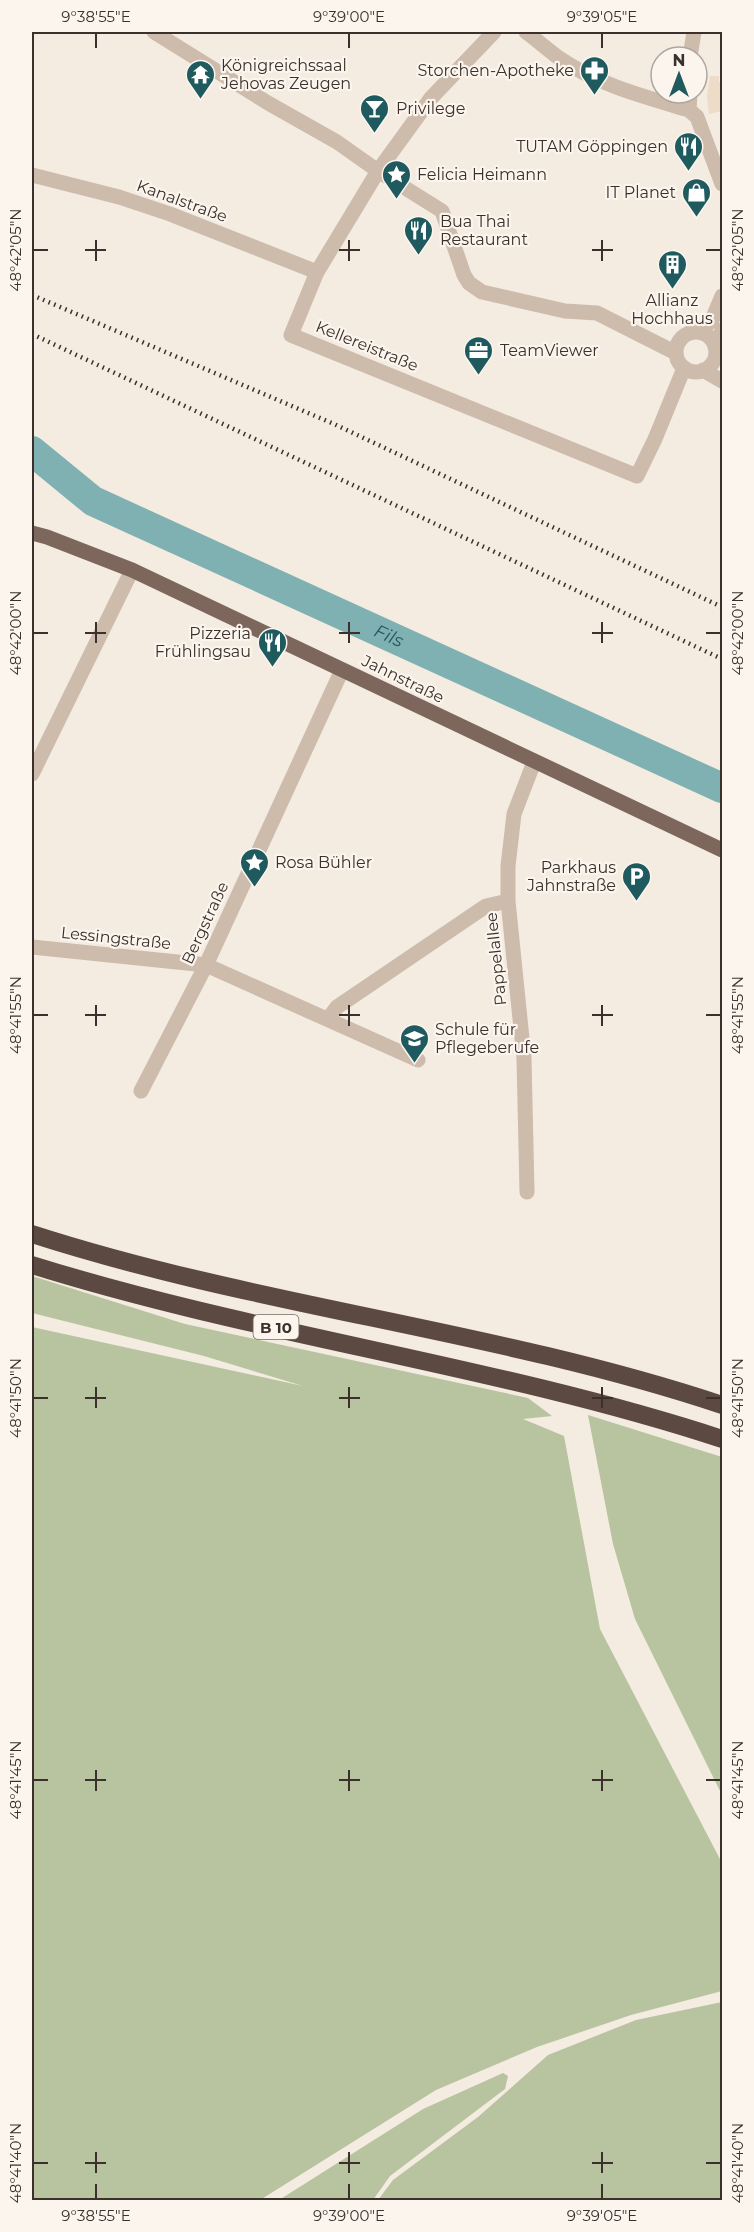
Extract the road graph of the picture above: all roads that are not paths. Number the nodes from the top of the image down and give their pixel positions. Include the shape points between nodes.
1 (154, 32) edge
2 (494, 32) edge
3 (526, 32) edge
4 (689, 105) edge
5 (689, 110) junction
6 (378, 171) junction
7 (32, 175) edge
8 (723, 184) edge
9 (317, 272) junction
10 (723, 296) edge
11 (723, 330) edge
12 (700, 332) junction
13 (715, 347) junction
14 (676, 353) junction
15 (684, 368) junction
16 (703, 370) junction
17 (723, 381) edge
18 (32, 533) edge
19 (132, 570) junction
20 (342, 670) junction
21 (534, 762) junction
22 (32, 774) edge
23 (723, 850) edge
24 (508, 901) junction
25 (32, 948) edge
26 (206, 965) junction
27 (328, 1020) junction
28 (418, 1060) dead end
29 (141, 1091) dead end
30 (527, 1192) dead end
31 (32, 1234) edge
32 (32, 1265) edge
33 (723, 1405) edge
34 (723, 1439) edge

1 - 6 street via 337,142
2 - 6 street, Kellereistraße via 431,98
3 - 5 street via 589,76
4 - 5 street
5 - 8 street via 697,117
6 - 9 street, Kellereistraße
6 - 14 street via 442,211 464,275 482,292 565,311 597,313
7 - 9 street, Kanalstraße via 170,214
9 - 15 street, Kellereistraße via 291,335 637,476
10 - 12 street via 712,320
11 - 13 street
12 - 13 street via 710,337
12 - 14 street via 682,337
13 - 16 street via 715,358
14 - 15 street
15 - 16 street
16 - 17 street
18 - 19 main road, Jahnstraße
19 - 20 main road, Jahnstraße
19 - 22 street
20 - 21 main road, Jahnstraße
20 - 26 street, Bergstraße
21 - 23 main road, Jahnstraße
21 - 24 street, Pappelallee via 514,814
24 - 27 street via 486,906 337,1007
24 - 30 street, Pappelallee via 524,1058
25 - 26 street, Lessingstraße
26 - 27 street, Lessingstraße
26 - 29 street, Bergstraße
27 - 28 street, Lessingstraße
31 - 33 highway, B 10 via 198,1279 599,1369
32 - 34 highway, B 10 via 192,1308 521,1382

